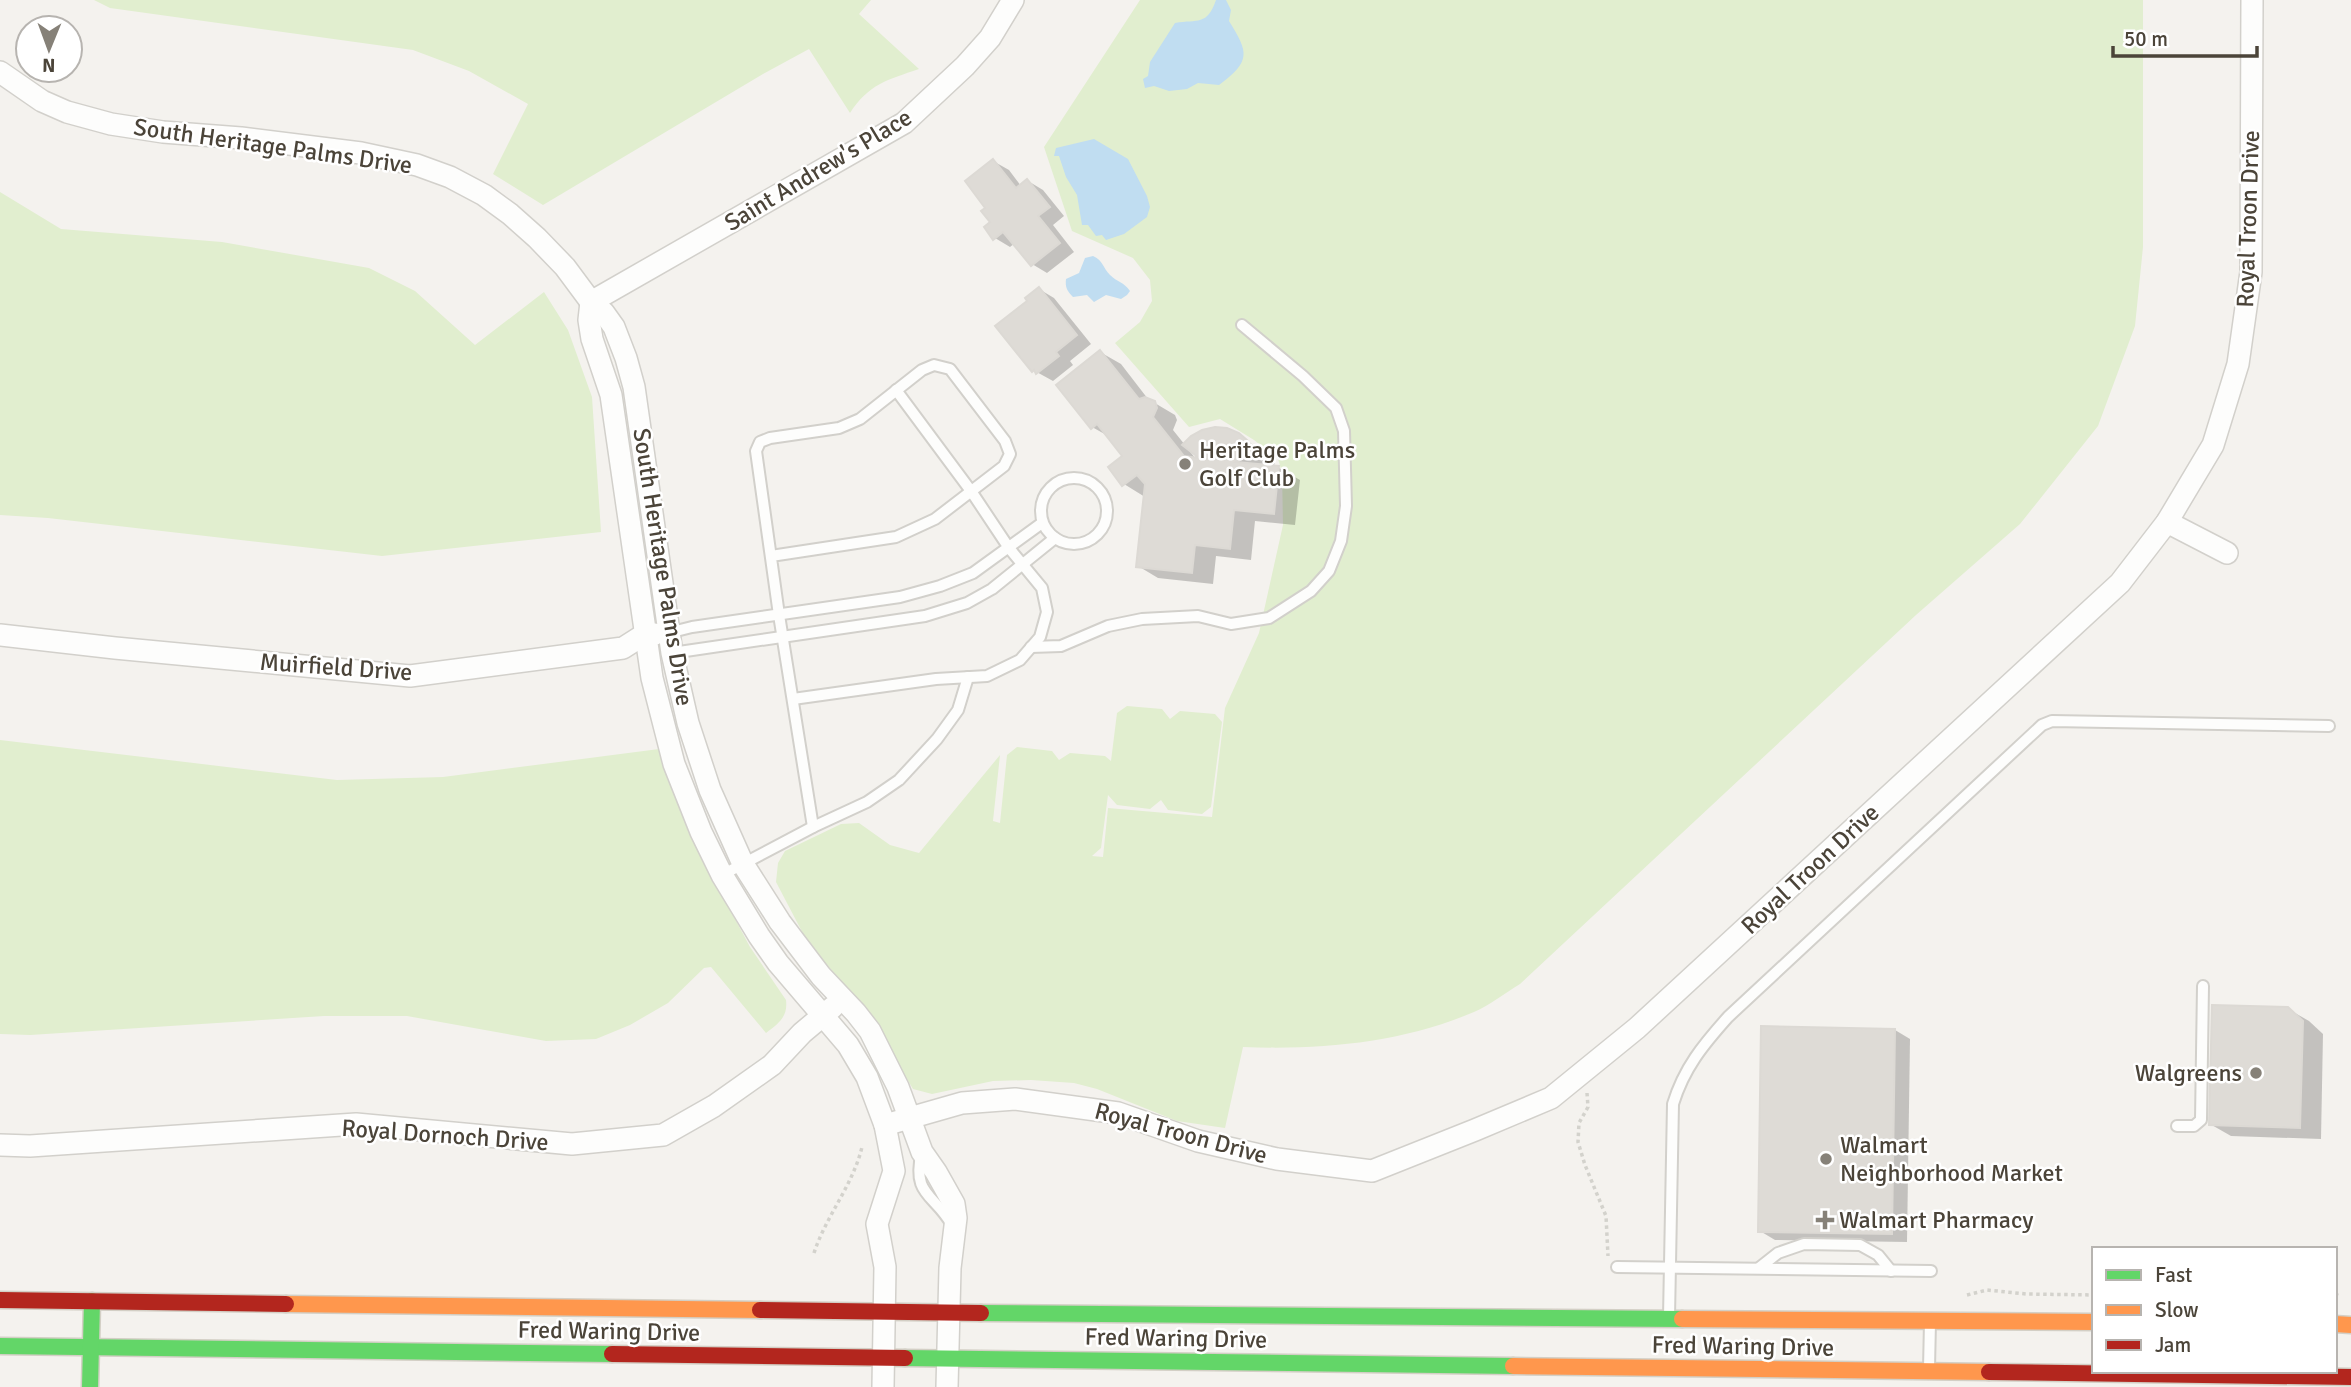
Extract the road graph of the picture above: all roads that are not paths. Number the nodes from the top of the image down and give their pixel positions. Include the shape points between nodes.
1 (1013, 0) edge
2 (2252, 0) edge
3 (0, 72) edge
4 (591, 302) junction
5 (1242, 326) dead end
6 (896, 390) junction
7 (971, 491) junction
8 (2167, 522) junction
9 (1042, 523) junction
10 (1055, 538) junction
11 (1009, 548) junction
12 (2227, 553) dead end
13 (771, 556) junction
14 (1023, 565) junction
15 (779, 615) junction
16 (0, 635) edge
17 (782, 637) junction
18 (646, 642) junction
19 (670, 643) junction
20 (1031, 647) junction
21 (968, 677) junction
22 (793, 699) junction
23 (2329, 726) dead end
24 (813, 827) junction
25 (743, 864) junction
26 (722, 875) junction
27 (2203, 986) dead end
28 (842, 999) junction
29 (822, 1015) junction
30 (911, 1118) junction
31 (885, 1125) junction
32 (2177, 1126) dead end
33 (0, 1145) edge
34 (924, 1161) junction
35 (894, 1171) junction
36 (1617, 1267) road end
37 (1670, 1267) junction
38 (1759, 1268) junction
39 (1891, 1271) junction
40 (1931, 1271) dead end
41 (0, 1300) edge
42 (92, 1301) junction
43 (884, 1311) junction
44 (949, 1312) junction
45 (1669, 1320) junction
46 (1930, 1322) junction
47 (2092, 1322) edge
48 (0, 1346) edge
49 (91, 1347) junction
50 (883, 1357) junction
51 (948, 1358) junction
52 (1929, 1372) junction
53 (2351, 1377) edge
54 (90, 1387) edge
55 (883, 1387) edge
56 (947, 1387) edge

1 - 4 street, Saint Andrew's Place via 990,38 904,123
2 - 8 street, Royal Troon Drive via 2251,272 2238,364 2213,445
3 - 4 street, South Heritage Palms Drive via 42,101 111,124 361,153 450,177 519,222 565,267
4 - 18 street, South Heritage Palms Drive via 592,339 611,395
4 - 19 street, South Heritage Palms Drive via 614,327 634,387
5 - 20 lane via 1336,408 1344,431 1346,506 1341,541 1329,571 1311,591 1269,618 1231,624 1198,616 1142,618 1108,626 1061,646
6 - 7 lane
6 - 7 lane via 934,365 950,369 1005,441 1010,454 1004,466
6 - 13 lane via 860,419 839,428 760,442 756,451
7 - 11 lane
7 - 13 lane via 935,519 896,537
8 - 12 street
8 - 30 street, Royal Troon Drive via 2120,583 1637,1028 1552,1098 1372,1171 1277,1159 1198,1141 1118,1113 1015,1099 962,1103
9 - 10 lane
9 - 10 lane via 1042,499 1055,483 1076,477 1096,485 1107,504 1104,526 1088,541 1077,544
9 - 11 lane
10 - 14 lane
11 - 14 lane
11 - 15 lane via 974,573 940,586 900,597
13 - 15 lane
14 - 17 lane via 967,603 925,616
14 - 20 lane via 1042,588 1047,612 1040,637
15 - 17 lane
15 - 19 lane
16 - 18 street, Muirfield Drive via 410,676 623,649
17 - 19 lane
17 - 22 lane
18 - 19 street
18 - 26 street, South Heritage Palms Drive via 674,764
19 - 25 street, South Heritage Palms Drive via 698,755
20 - 21 lane via 1020,660 987,676
21 - 22 lane
21 - 24 lane via 958,710 899,780 867,802
22 - 24 lane
23 - 37 lane via 2052,721 2042,725 1702,1046 1680,1080 1673,1104
24 - 25 lane
25 - 26 lane
25 - 28 street, South Heritage Palms Drive via 794,943
26 - 29 street, South Heritage Palms Drive via 765,945
27 - 32 lane via 2200,1120 2194,1126
28 - 29 street, Royal Dornoch Drive
28 - 30 street, South Heritage Palms Drive via 870,1031
29 - 31 street, South Heritage Palms Drive via 858,1061
29 - 33 street, Royal Dornoch Drive via 772,1065 663,1135 572,1144 356,1124
30 - 31 street, Royal Troon Drive
30 - 34 street, South Heritage Palms Drive
31 - 35 street, South Heritage Palms Drive
34 - 35 lane
34 - 44 street, South Heritage Palms Drive via 954,1205
35 - 43 street, South Heritage Palms Drive via 877,1224 885,1267
36 - 37 lane
37 - 38 lane
37 - 45 lane
38 - 39 lane
38 - 39 lane via 1778,1253 1804,1244 1837,1244 1860,1245 1878,1255
39 - 40 lane
41 - 42 main road, Fred Waring Drive
42 - 43 main road, Fred Waring Drive
42 - 49 main road
43 - 44 main road, Fred Waring Drive
43 - 50 street, South Heritage Palms Drive
44 - 45 main road, Fred Waring Drive
44 - 51 street, South Heritage Palms Drive
45 - 46 main road, Fred Waring Drive
46 - 47 main road, Fred Waring Drive
46 - 52 lane
48 - 49 main road, Fred Waring Drive
49 - 50 main road, Fred Waring Drive
49 - 54 main road
50 - 51 main road, Fred Waring Drive
50 - 55 street, South Heritage Palms Drive
51 - 52 main road, Fred Waring Drive
51 - 56 street, South Heritage Palms Drive
52 - 53 main road, Fred Waring Drive

